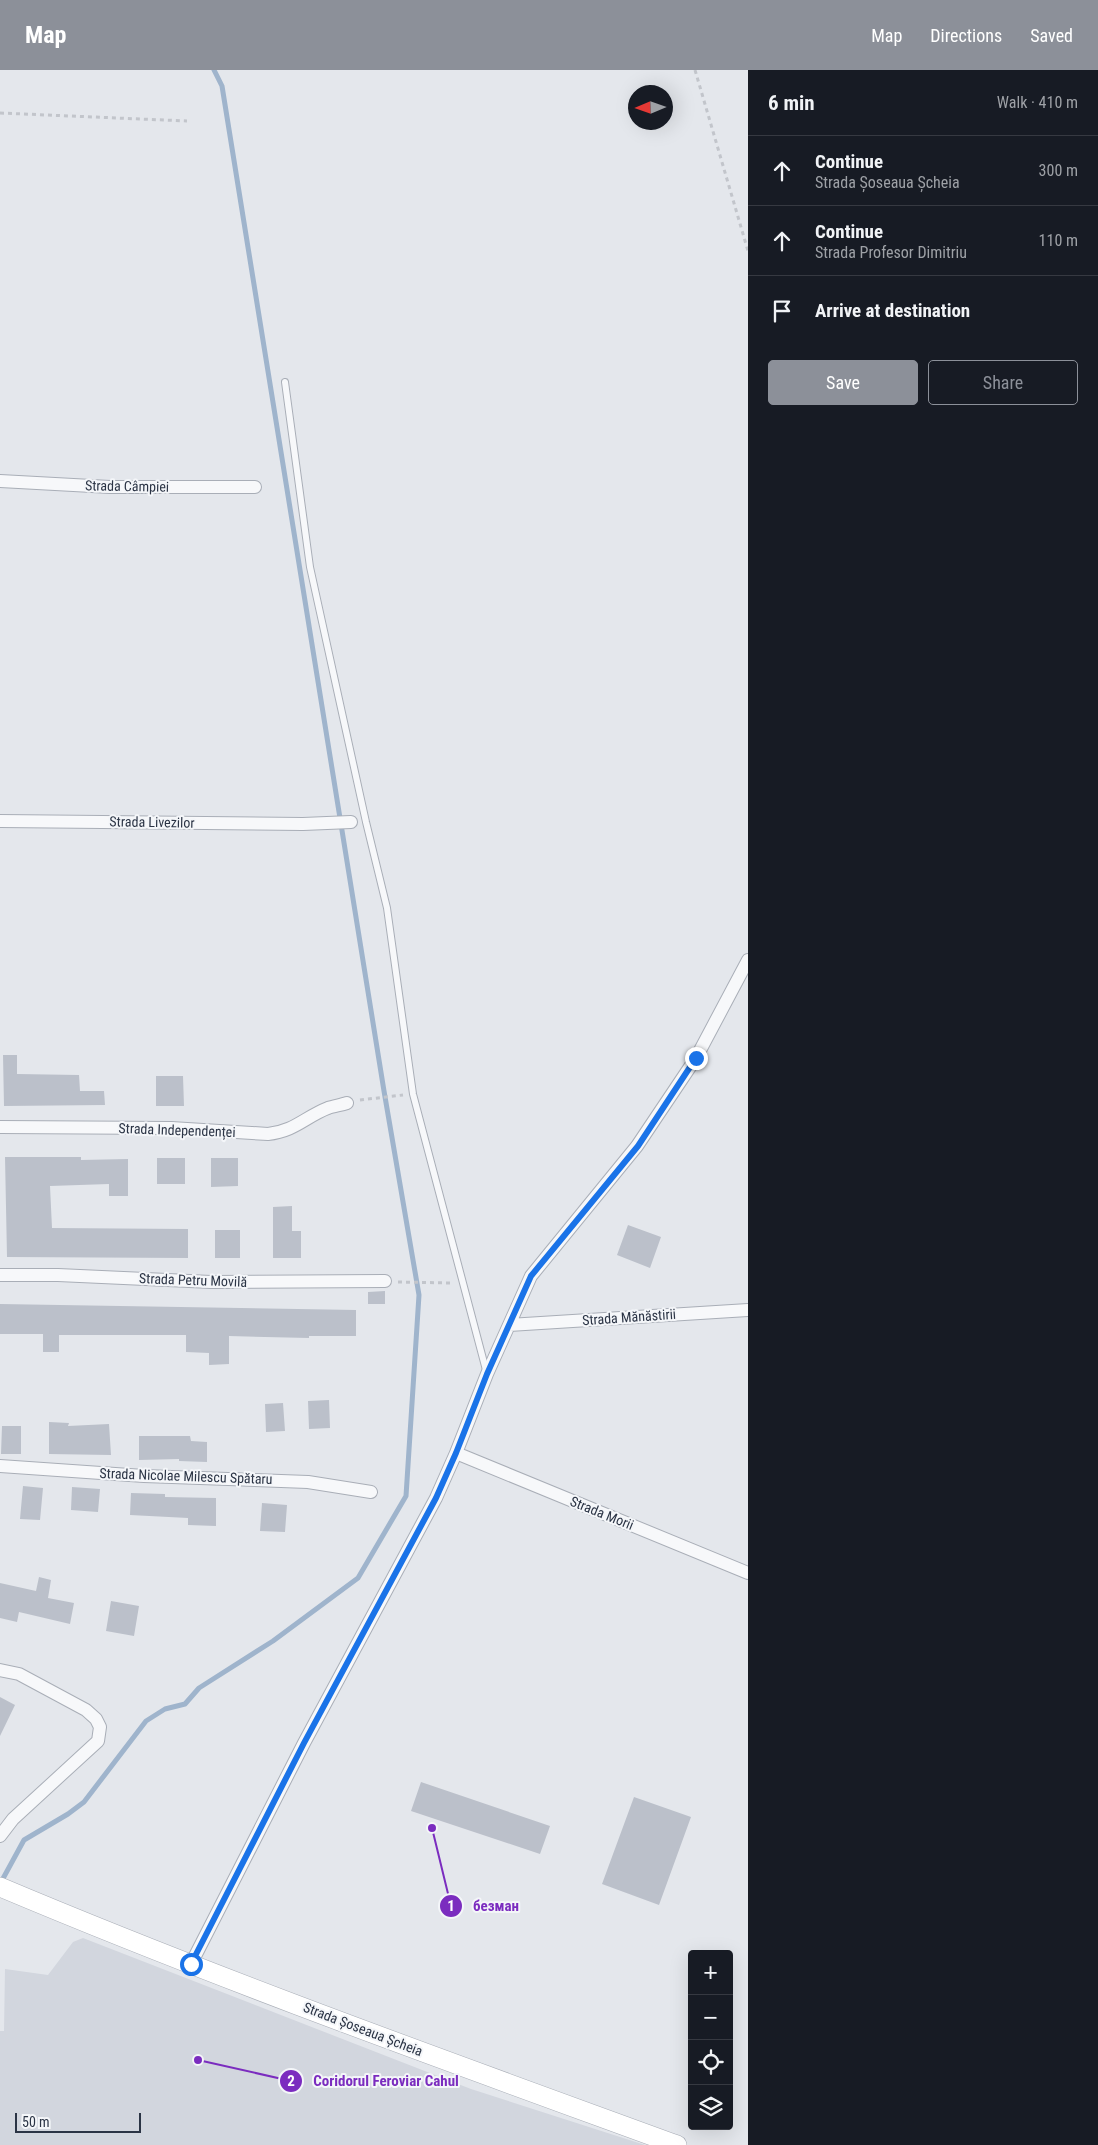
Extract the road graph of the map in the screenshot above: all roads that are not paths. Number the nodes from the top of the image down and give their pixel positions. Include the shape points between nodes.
1 (285, 382) dead end
2 (0, 481) edge
3 (255, 487) dead end
4 (0, 820) edge
5 (351, 822) joint
6 (366, 822) junction
7 (748, 960) edge
8 (347, 1103) dead end
9 (0, 1127) edge
10 (0, 1275) edge
11 (385, 1281) dead end
12 (748, 1310) edge
13 (509, 1325) junction
14 (487, 1374) junction
15 (456, 1453) junction
16 (0, 1466) edge
17 (372, 1492) dead end
18 (748, 1573) edge
19 (0, 1670) edge
20 (0, 1836) edge
21 (3, 1889) edge
22 (191, 1964) junction
23 (677, 2145) edge

1 - 6 lane via 310,567
2 - 3 street, Strada Câmpiei via 110,487
4 - 5 street, Strada Livezilor
5 - 6 lane
6 - 14 lane via 387,908 413,1094
7 - 13 street via 696,1058 638,1146 531,1276
8 - 9 street, Strada Independenței via 328,1108 282,1133 268,1134 171,1128
10 - 11 street, Strada Petru Movilă via 211,1282
12 - 13 street, Strada Mănăstirii
13 - 14 street
14 - 15 street
15 - 18 street, Strada Morii
15 - 22 street via 436,1498 304,1743
16 - 17 street, Strada Nicolae Milescu Spătaru via 144,1476 280,1480
19 - 20 street via 19,1674 86,1710 100,1727 98,1741 13,1819
21 - 22 main road, Strada Șoseaua Șcheia
22 - 23 main road, Strada Șoseaua Șcheia

